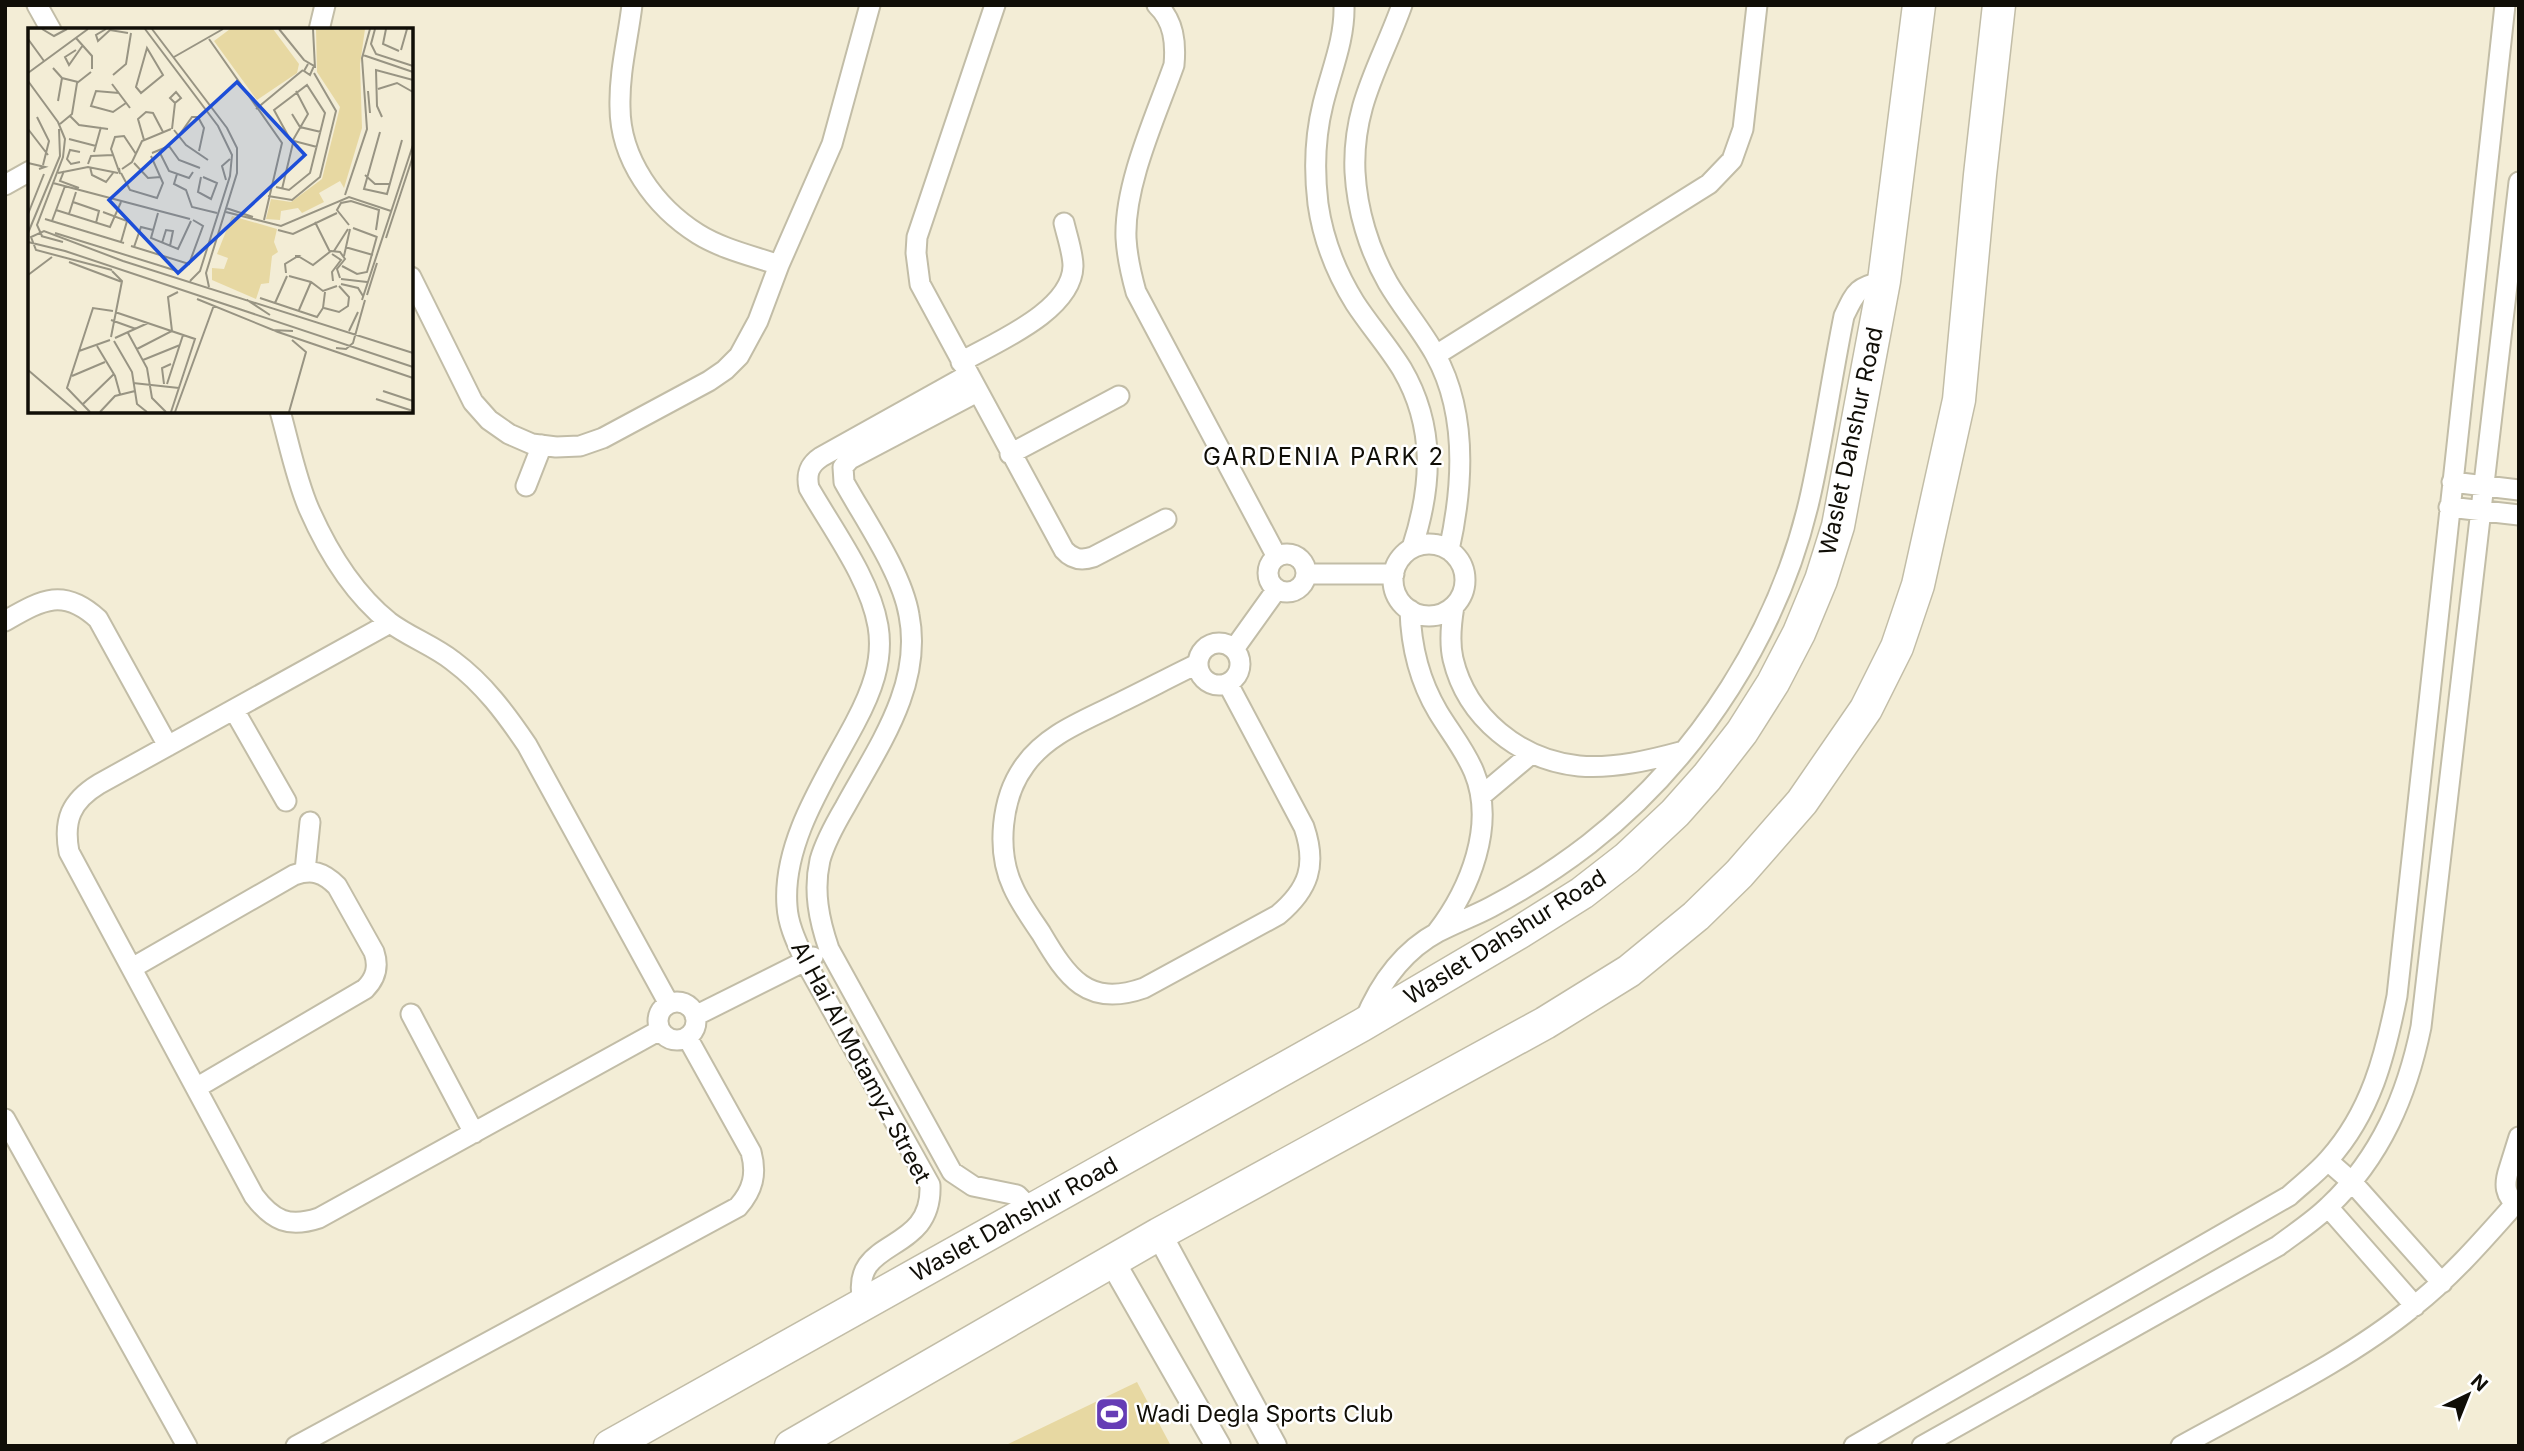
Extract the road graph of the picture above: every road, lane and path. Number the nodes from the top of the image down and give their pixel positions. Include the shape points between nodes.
1 (37, 5) edge
2 (325, 5) edge
3 (632, 5) edge
4 (870, 5) edge
5 (995, 5) edge
6 (1157, 5) edge
7 (1343, 5) edge
8 (1402, 5) edge
9 (1757, 5) edge
10 (1919, 5) edge
11 (1999, 5) edge
12 (2505, 5) edge
13 (50, 28) edge
14 (319, 28) edge
15 (28, 173) edge
16 (2519, 182) edge
17 (5, 185) edge
18 (1063, 223) dead end
19 (779, 265) junction
20 (413, 281) edge
21 (1884, 281) junction
22 (1436, 355) junction
23 (969, 377) junction
24 (1119, 396) dead end
25 (281, 413) edge
26 (910, 418) junction
27 (542, 445) junction
28 (1010, 454) junction
29 (2452, 482) junction
30 (526, 486) dead end
31 (2484, 486) junction
32 (2519, 490) edge
33 (2449, 507) junction
34 (2481, 511) junction
35 (2519, 515) edge
36 (1166, 519) dead end
37 (1412, 548) junction
38 (1449, 550) junction
39 (1277, 557) junction
40 (1306, 574) junction
41 (1394, 574) junction
42 (1277, 589) junction
43 (1454, 606) junction
44 (1410, 610) junction
45 (5, 621) edge
46 (390, 623) junction
47 (1234, 649) junction
48 (1197, 664) junction
49 (1228, 684) junction
50 (234, 710) junction
51 (168, 746) junction
52 (1684, 751) junction
53 (1531, 754) junction
54 (823, 784) junction
55 (851, 796) junction
56 (1481, 796) junction
57 (286, 801) dead end
58 (310, 822) dead end
59 (305, 871) junction
60 (1437, 933) junction
61 (829, 949) junction
62 (804, 961) junction
63 (132, 968) junction
64 (669, 1004) junction
65 (411, 1014) dead end
66 (695, 1016) junction
67 (1362, 1025) junction
68 (660, 1030) junction
69 (687, 1037) junction
70 (196, 1088) junction
71 (5, 1119) edge
72 (474, 1133) junction
73 (2519, 1136) edge
74 (2328, 1161) junction
75 (2514, 1166) edge
76 (951, 1172) junction
77 (2352, 1182) junction
78 (930, 1185) junction
79 (2517, 1205) edge
80 (2328, 1207) junction
81 (1031, 1209) junction
82 (1159, 1234) junction
83 (1112, 1261) junction
84 (2442, 1283) junction
85 (863, 1302) junction
86 (2415, 1306) junction
87 (187, 1446) edge
88 (296, 1446) edge
89 (610, 1446) edge
90 (791, 1446) edge
91 (1218, 1446) edge
92 (1274, 1446) edge
93 (1854, 1446) edge
94 (1922, 1446) edge
95 (2181, 1446) edge

1 - 13 street
2 - 14 street
3 - 19 street via 620,110 627,148 644,183 669,213 700,235
4 - 19 street via 832,144
5 - 23 street via 922,222 916,253 920,284
6 - 39 street via 1172,27 1174,65 1134,181 1126,237 1129,265 1136,292
7 - 37 street via 1341,41 1317,138 1319,206 1338,272 1402,369 1418,403 1428,476
8 - 22 street via 1365,93 1355,172 1373,250 1388,282
9 - 22 street via 1743,129 1732,160 1721,173
10 - 21 main road, Waslet Dahshur Road
11 - 82 main road via 1959,400 1918,585 1897,647 1840,749 1802,802 1739,874 1629,971 1545,1023
12 - 29 street
15 - 17 street
16 - 31 street
18 - 23 street, Al Hai Al Motamyz Street via 1073,266 1059,302
19 - 27 street via 750,340 725,370 603,438 580,446
20 - 27 street via 473,402 509,434
21 - 52 street via 1863,286 1844,316 1811,494 1782,586 1740,672
21 - 67 main road, Waslet Dahshur Road via 1839,526 1799,633 1742,732 1675,813 1591,886
22 - 38 street via 1450,393 1461,472
23 - 26 street, Al Hai Al Motamyz Street
23 - 28 street
24 - 28 street
25 - 46 street via 308,507 325,541 357,590
26 - 54 street, Al Hai Al Motamyz Street via 821,457 808,474 809,488 873,604 878,628 875,678
26 - 55 street, Al Hai Al Motamyz Street via 850,459 842,472 902,589 912,641 910,667 895,716
27 - 30 street
28 - 36 street via 1069,556 1093,557
29 - 31 street
29 - 33 street
31 - 32 street
31 - 34 street
33 - 34 street
33 - 74 street via 2397,996 2372,1094
34 - 35 street
34 - 77 street via 2421,1027 2399,1106 2378,1147
37 - 38 street via 1431,544
37 - 41 street
38 - 43 street via 1464,573 1464,591
39 - 40 street via 1294,555
39 - 42 street via 1268,576
40 - 41 street
40 - 42 street via 1303,585 1294,591
41 - 44 street via 1396,594
42 - 47 street
43 - 44 street via 1433,616
43 - 53 street via 1450,632 1460,682 1489,724
44 - 56 street via 1411,637 1425,688 1464,752
45 - 51 street via 47,600 66,599 83,606 98,619
46 - 50 street
46 - 64 street via 453,660 506,714
47 - 48 street via 1223,643 1210,644
47 - 49 street via 1240,671
48 - 49 street via 1210,684
48 - 49 street via 1063,731 1041,746 1012,790 1003,839 1013,887 1062,967 1090,990 1108,995 1144,988 1278,915 1305,885 1311,846 1304,827
50 - 51 street
50 - 57 street
51 - 63 street via 85,792 68,820 69,852
52 - 53 street via 1605,766 1579,766
52 - 60 street via 1623,815 1554,870
53 - 56 street
54 - 55 street
54 - 62 street, Al Hai Al Motamyz Street via 792,852 787,880 789,917
55 - 61 street, Al Hai Al Motamyz Street via 820,860 819,920
56 - 60 street via 1479,838 1469,878
58 - 59 street
59 - 63 street
59 - 70 street via 328,877 337,886 374,952 377,962 372,982
60 - 67 street via 1391,971
61 - 62 street
61 - 76 street, Al Hai Al Motamyz Street
62 - 66 street
62 - 78 street, Al Hai Al Motamyz Street
63 - 70 street
64 - 66 street via 685,1004
64 - 68 street via 658,1018
65 - 72 street
66 - 69 street via 696,1026
67 - 81 main road, Waslet Dahshur Road
68 - 69 street via 672,1039
68 - 72 street
69 - 88 street via 751,1152 755,1175 738,1207
70 - 72 street via 254,1196 275,1218 289,1223 327,1215
71 - 87 street
73 - 75 street
74 - 77 street
74 - 93 street via 2289,1196
75 - 79 street via 2505,1183
76 - 78 street
76 - 81 street, Al Hai Al Motamyz Street via 973,1186 1017,1195
77 - 80 street
77 - 84 street
78 - 85 street, Al Hai Al Motamyz Street via 922,1221 867,1265 860,1290
79 - 84 street
80 - 86 street
80 - 94 street via 2278,1246
81 - 85 main road, Waslet Dahshur Road
82 - 83 main road
82 - 92 street
83 - 90 main road
83 - 91 street
84 - 86 street
85 - 89 main road, Waslet Dahshur Road
86 - 95 street via 2347,1353

